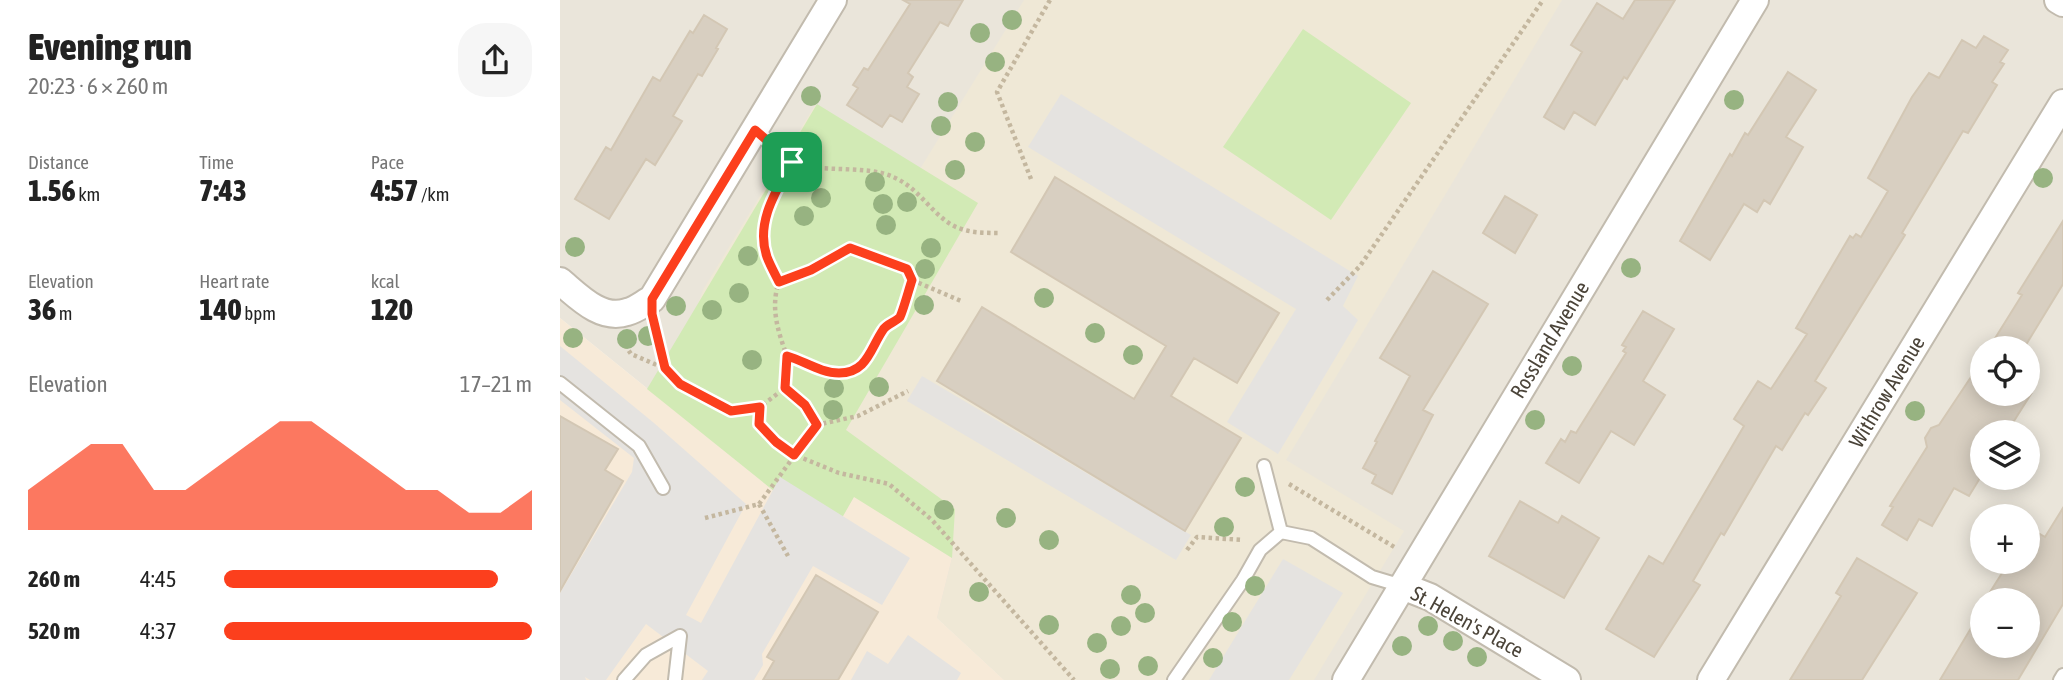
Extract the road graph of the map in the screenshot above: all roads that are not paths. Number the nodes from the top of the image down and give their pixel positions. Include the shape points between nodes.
1 (833, 0) edge
2 (1755, 0) edge
3 (2058, 0) edge
4 (2063, 3) edge
5 (2063, 103) edge
6 (560, 281) edge
7 (560, 383) edge
8 (1264, 466) dead end
9 (663, 488) dead end
10 (1281, 532) junction
11 (1402, 586) junction
12 (2063, 675) edge
13 (624, 680) edge
14 (675, 680) edge
15 (1174, 680) edge
16 (1346, 680) edge
17 (1567, 680) edge
18 (1711, 680) edge
19 (2060, 680) edge

1 - 6 street via 652,299 619,313 590,305
2 - 11 street, Rossland Avenue
3 - 4 street
5 - 18 street, Withrow Avenue
7 - 9 lane via 639,446
8 - 10 lane
10 - 11 lane via 1311,538 1372,578
10 - 15 lane via 1260,550
11 - 16 street, Rossland Avenue
11 - 17 street, St. Helen's Place via 1430,597
12 - 19 lane
13 - 14 lane via 646,655 680,636

